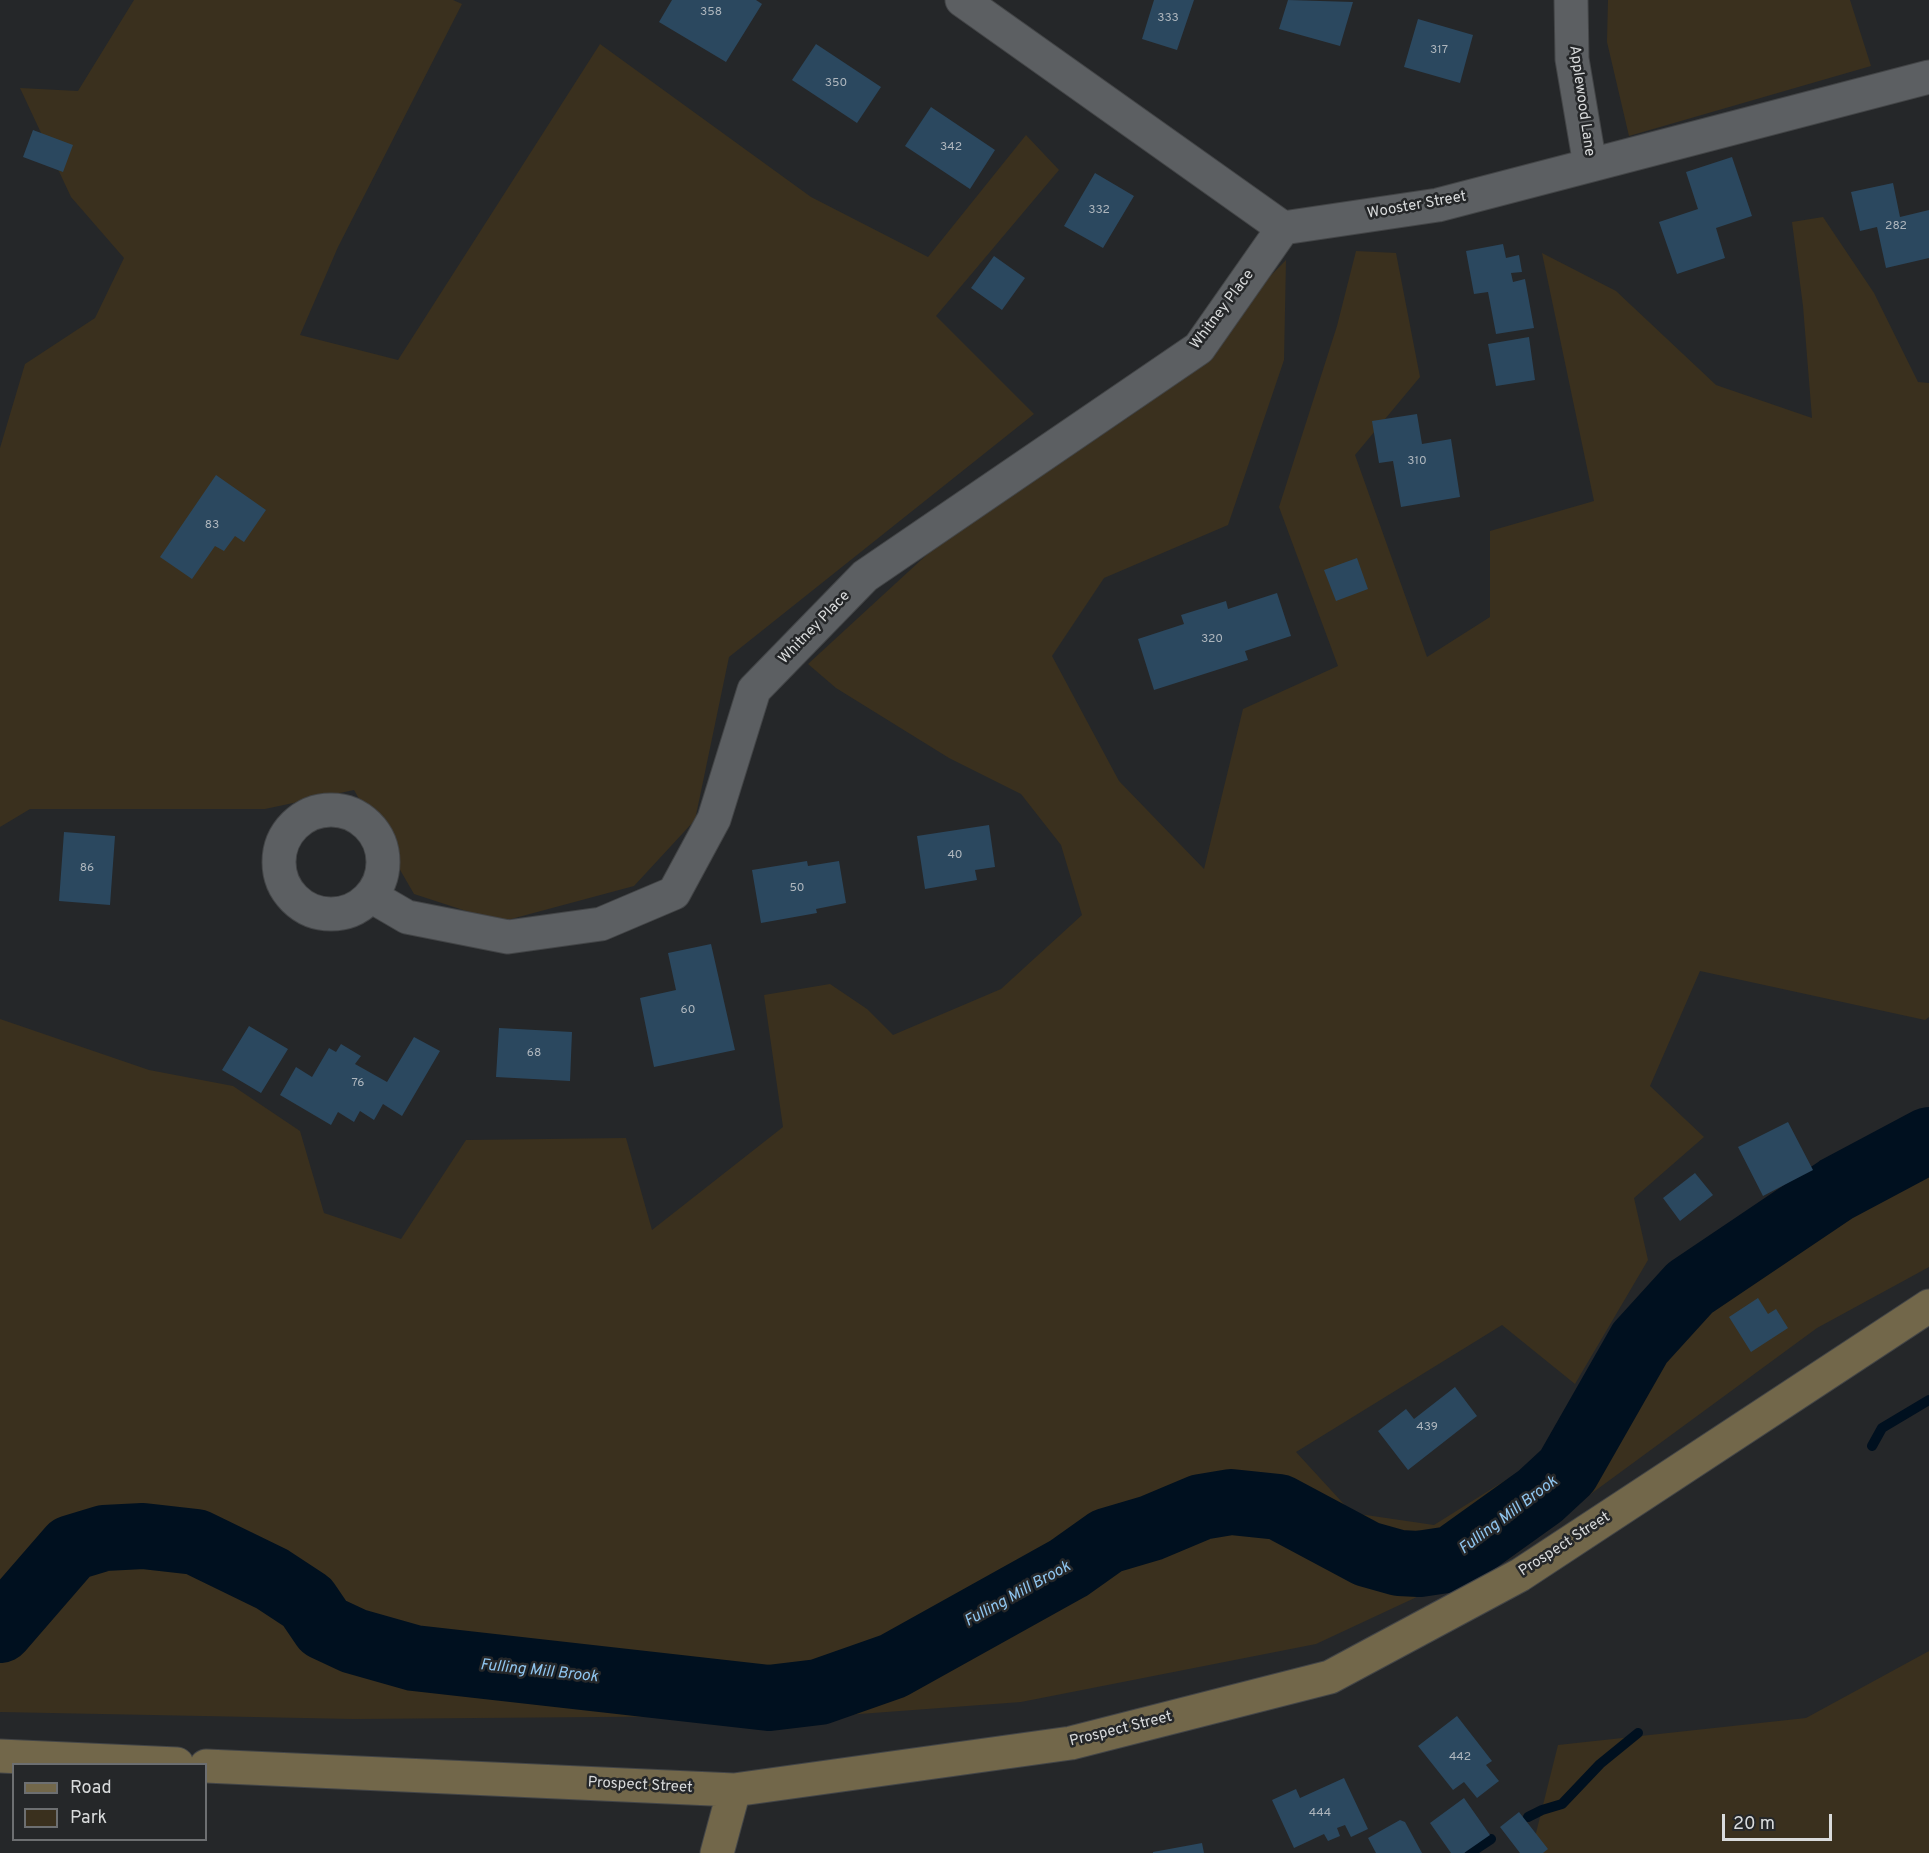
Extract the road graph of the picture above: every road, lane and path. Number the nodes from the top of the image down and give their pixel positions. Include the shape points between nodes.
1 (962, 0) edge
2 (1571, 0) edge
3 (1929, 77) edge
4 (1590, 165) junction
5 (1283, 228) junction
6 (370, 896) dead end
7 (1929, 1306) edge
8 (0, 1756) edge
9 (155, 1763) edge
10 (207, 1766) edge
11 (734, 1790) junction
12 (717, 1853) edge

1 - 5 street
2 - 4 street, Applewood Lane via 1572,59
3 - 4 street, Wooster Street
4 - 5 street, Wooster Street via 1438,205
5 - 6 street, Whitney Place via 1199,348 865,576 754,690 714,819 674,893 601,924 508,937 407,917
7 - 11 main road, Prospect Street via 1520,1575 1330,1677 1071,1743
8 - 9 main road
10 - 11 main road, Prospect Street
11 - 12 main road

